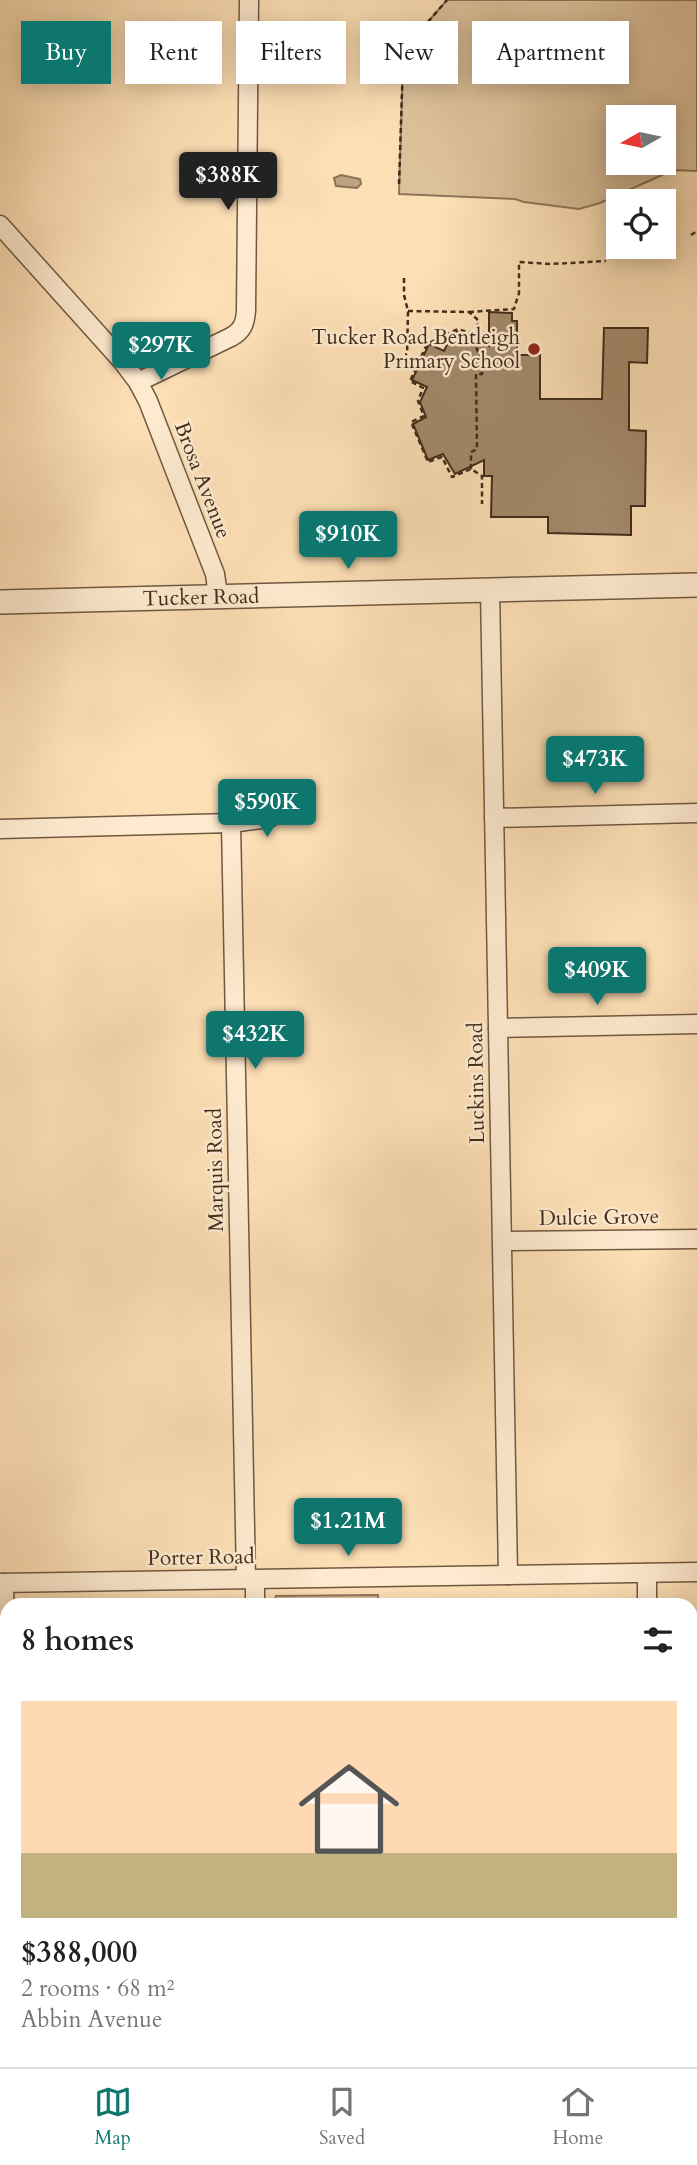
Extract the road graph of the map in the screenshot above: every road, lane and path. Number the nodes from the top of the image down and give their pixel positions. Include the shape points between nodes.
1 (250, 0) edge
2 (447, 0) edge
3 (399, 184) dead end
4 (0, 225) edge
5 (697, 230) edge
6 (691, 236) dead end
7 (606, 261) dead end
8 (404, 278) dead end
9 (408, 311) junction
10 (469, 312) junction
11 (477, 347) junction
12 (407, 359) dead end
13 (138, 382) junction
14 (471, 469) junction
15 (482, 504) dead end
16 (697, 585) edge
17 (489, 590) junction
18 (218, 596) junction
19 (0, 602) edge
20 (283, 806) dead end
21 (697, 813) edge
22 (494, 818) junction
23 (231, 823) junction
24 (0, 829) edge
25 (697, 1024) edge
26 (498, 1028) junction
27 (697, 1239) edge
28 (503, 1241) junction
29 (697, 1572) edge
30 (647, 1573) junction
31 (508, 1574) junction
32 (250, 1579) junction
33 (2, 1583) edge
34 (254, 1598) edge
35 (647, 1598) edge

1 - 13 street via 244,325 237,334
2 - 3 path via 413,39 404,61
4 - 13 street, Brosa Avenue
5 - 6 path
7 - 10 path via 520,262 514,309
8 - 9 path
9 - 10 path
9 - 12 path
10 - 11 path via 478,320
11 - 14 path via 482,374 476,374 477,449 471,452
11 - 14 path via 470,333 458,329 427,344 410,381 423,388 418,401 424,416 411,422 428,462 442,457 452,477
13 - 18 street, Brosa Avenue via 215,574
14 - 15 path via 482,476
16 - 17 street, Tucker Road
17 - 18 street, Tucker Road
17 - 22 street, Luckins Road
18 - 19 street, Tucker Road
20 - 23 street via 261,821
21 - 22 street
22 - 26 street, Luckins Road
23 - 24 street
23 - 32 street, Marquis Road
25 - 26 street
26 - 28 street, Luckins Road
27 - 28 street, Dulcie Grove
28 - 31 street, Luckins Road
29 - 30 street, Porter Road
30 - 31 street, Porter Road
30 - 35 street
31 - 32 street, Porter Road
32 - 33 street, Porter Road
32 - 34 street, Marquis Road

